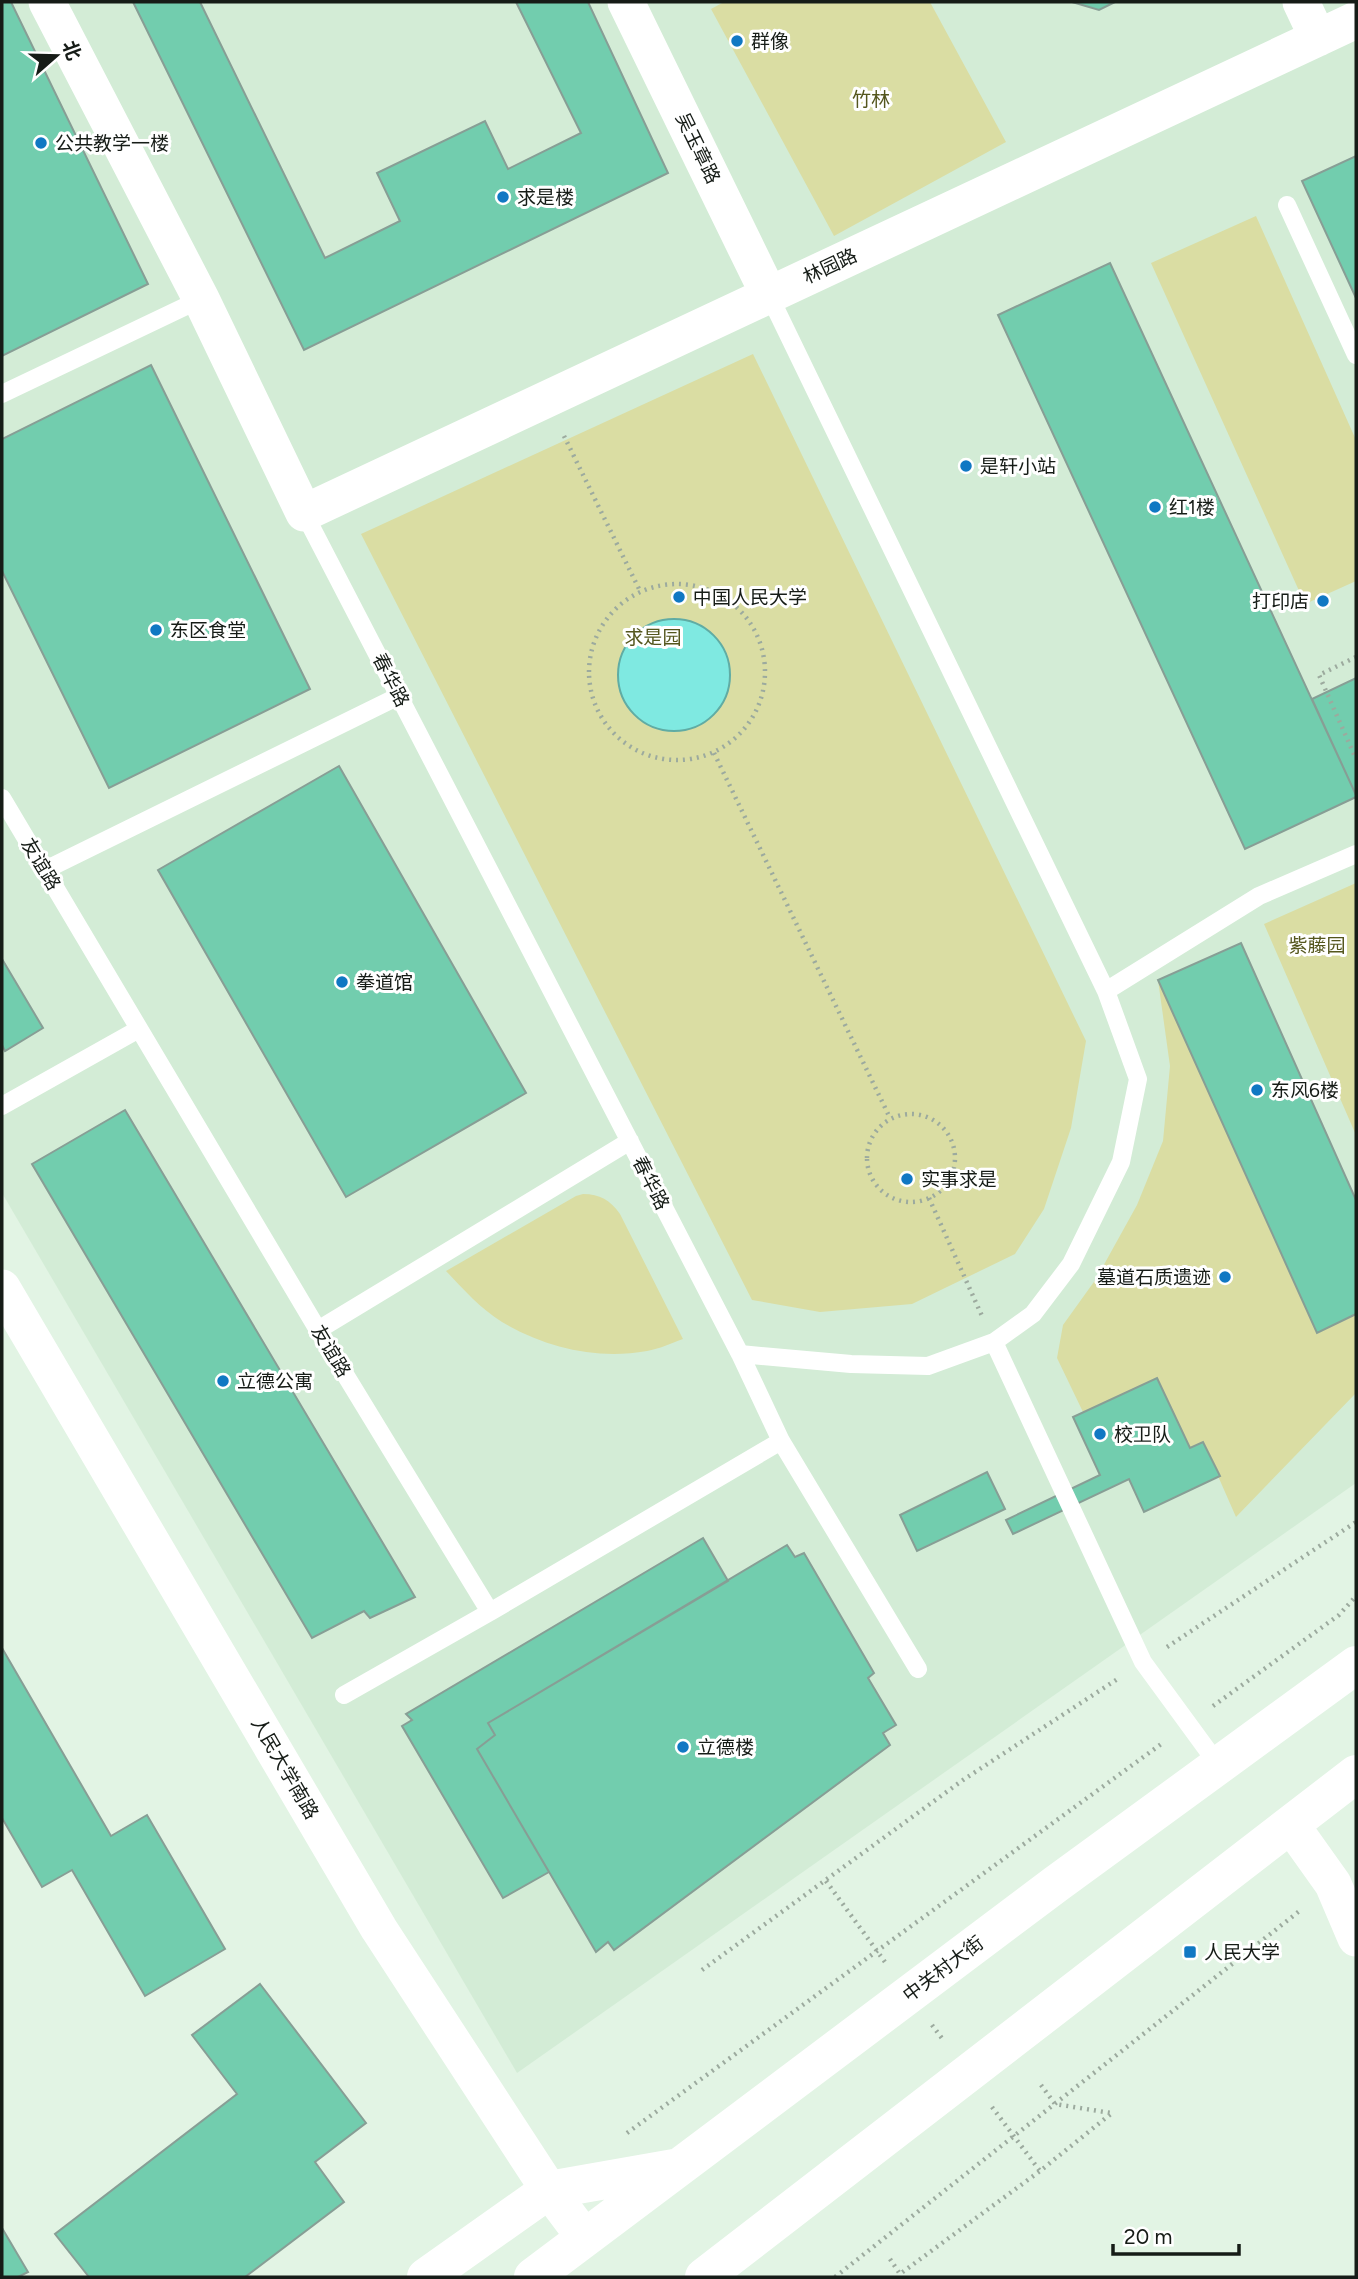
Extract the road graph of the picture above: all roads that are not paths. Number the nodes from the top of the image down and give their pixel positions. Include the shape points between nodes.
1 (47, 2) edge
2 (626, 2) edge
3 (1301, 2) edge
4 (1356, 20) edge
5 (1318, 38) junction
6 (1287, 205) dead end
7 (769, 295) junction
8 (201, 299) junction
9 (1356, 355) edge
10 (2, 394) edge
11 (304, 513) junction
12 (399, 696) junction
13 (2, 798) edge
14 (1356, 854) edge
15 (45, 870) junction
16 (1106, 991) junction
17 (139, 1029) junction
18 (2, 1106) edge
19 (630, 1142) junction
20 (2, 1287) edge
21 (318, 1330) junction
22 (994, 1342) junction
23 (740, 1354) junction
24 (781, 1441) junction
25 (490, 1612) junction
26 (1356, 1665) edge
27 (918, 1670) dead end
28 (344, 1695) dead end
29 (1219, 1766) junction
30 (1356, 1774) edge
31 (1291, 1825) junction
32 (1356, 1938) edge
33 (680, 2167) junction
34 (549, 2190) junction
35 (585, 2238) junction
36 (426, 2277) edge
37 (533, 2277) edge
38 (704, 2277) edge

1 - 8 street, 春华路
2 - 7 street, 吴玉章路
3 - 5 street
4 - 5 street, 林园路
5 - 7 street, 林园路
6 - 9 lane
7 - 11 street, 林园路
7 - 16 lane
8 - 10 lane
8 - 11 street, 春华路
11 - 12 lane, 春华路
12 - 15 lane
12 - 19 lane, 春华路
13 - 15 lane, 友谊路
14 - 16 lane via 1259,896
15 - 17 lane, 友谊路
16 - 22 lane via 1138,1079 1121,1162 1070,1264 1033,1314
17 - 18 lane
17 - 21 lane, 友谊路
19 - 21 lane
19 - 23 lane, 春华路
20 - 34 street, 人民大学南路 via 379,1929
21 - 25 lane, 友谊路
22 - 23 lane via 928,1366
22 - 29 lane via 1143,1662
23 - 24 lane, 春华路
24 - 25 lane
24 - 27 lane, 春华路
25 - 28 lane
26 - 29 main road, 中关村大街
29 - 33 main road, 中关村大街
30 - 31 main road
31 - 32 street via 1333,1884
31 - 38 main road
33 - 34 main road
33 - 35 main road, 中关村大街
34 - 35 street, 人民大学南路
34 - 36 main road
35 - 37 main road, 中关村大街

